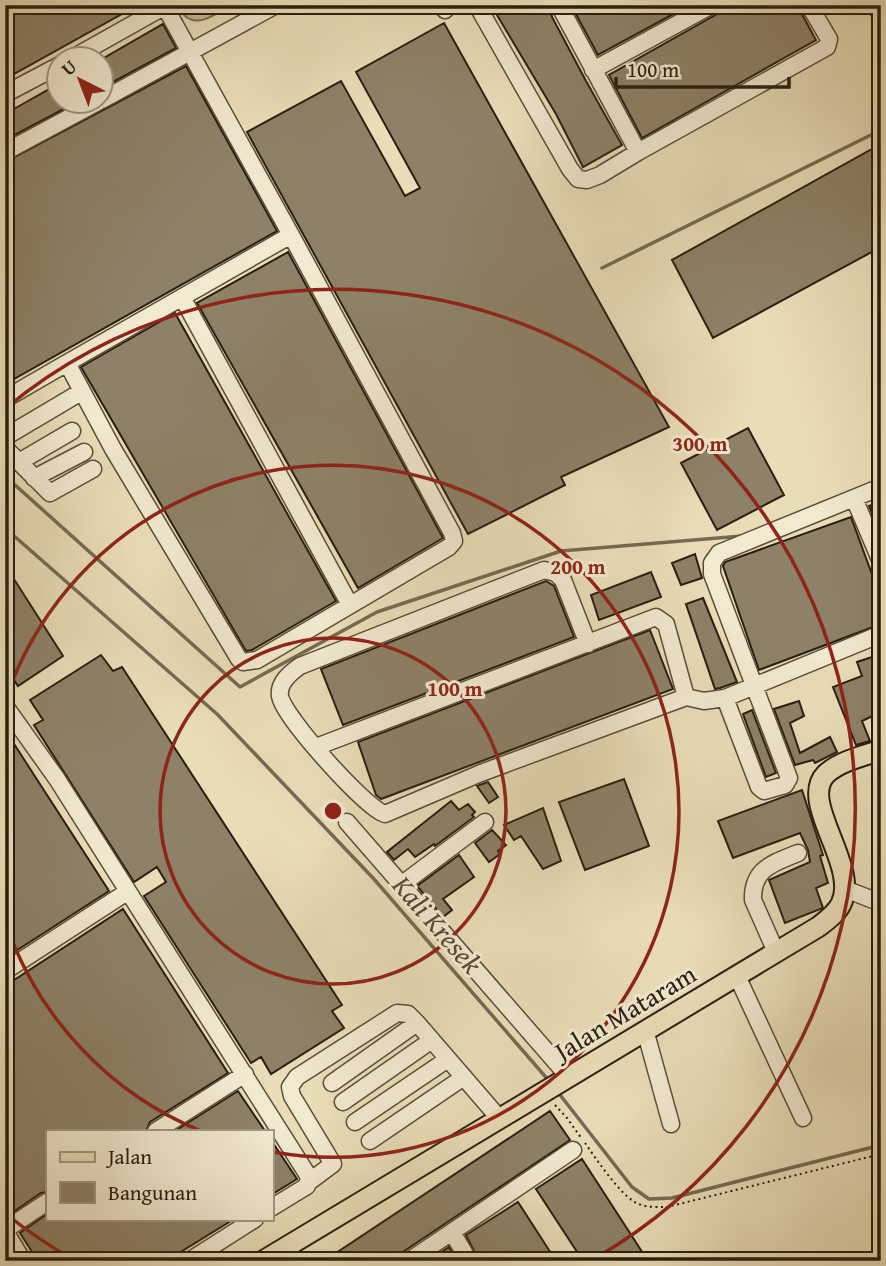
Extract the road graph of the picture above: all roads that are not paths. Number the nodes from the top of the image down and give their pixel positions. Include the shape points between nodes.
1 (276, 5) edge
2 (477, 5) edge
3 (559, 5) edge
4 (712, 5) edge
5 (809, 5) edge
6 (165, 6) edge
7 (94, 46) edge
8 (190, 52) junction
9 (593, 70) junction
10 (46, 72) edge
11 (116, 92) edge
12 (5, 94) edge
13 (72, 116) edge
14 (5, 152) edge
15 (638, 152) junction
16 (291, 235) junction
17 (182, 297) junction
18 (66, 363) junction
19 (81, 392) junction
20 (5, 398) edge
21 (72, 431) dead end
22 (5, 438) edge
23 (5, 448) edge
24 (84, 452) dead end
25 (19, 462) junction
26 (93, 469) dead end
27 (34, 478) junction
28 (881, 487) edge
29 (854, 498) junction
30 (881, 562) edge
31 (350, 605) junction
32 (881, 634) edge
33 (588, 644) junction
34 (756, 685) junction
35 (686, 697) junction
36 (725, 698) junction
37 (5, 706) edge
38 (11, 727) edge
39 (316, 747) junction
40 (881, 750) edge
41 (485, 821) dead end
42 (347, 822) dead end
43 (798, 853) dead end
44 (401, 885) junction
45 (845, 889) junction
46 (127, 892) junction
47 (881, 903) edge
48 (776, 953) junction
49 (5, 971) edge
50 (737, 975) junction
51 (417, 1023) junction
52 (645, 1030) junction
53 (432, 1040) junction
54 (448, 1059) junction
55 (245, 1074) junction
56 (464, 1077) junction
57 (567, 1077) junction
58 (332, 1083) dead end
59 (343, 1101) dead end
60 (499, 1118) junction
61 (803, 1118) dead end
62 (355, 1122) dead end
63 (671, 1124) dead end
64 (158, 1130) edge
65 (370, 1141) dead end
66 (573, 1150) dead end
67 (310, 1181) junction
68 (46, 1203) edge
69 (273, 1207) edge
70 (253, 1220) edge
71 (5, 1230) edge
72 (452, 1232) junction
73 (287, 1255) edge
74 (23, 1261) edge
75 (188, 1261) edge
76 (263, 1261) edge
77 (409, 1261) edge
78 (469, 1261) edge

1 - 8 street
2 - 15 street via 578,179 600,175
3 - 9 street
4 - 9 street
5 - 15 street via 829,39 827,47
6 - 7 street
6 - 8 street
8 - 11 street
8 - 16 street
9 - 15 street
10 - 12 street
13 - 14 street
16 - 17 street
16 - 31 street via 454,539 449,547
17 - 18 street
17 - 31 street
18 - 19 street
18 - 20 street
19 - 22 street
19 - 31 street via 239,659 246,663 257,660
21 - 25 street
23 - 25 street
24 - 27 street
25 - 27 street
26 - 27 street via 50,493
28 - 29 street
29 - 30 street
29 - 34 street via 719,553 712,562 712,574
32 - 34 street
33 - 35 street via 651,618 661,619
33 - 39 street
33 - 39 street via 563,580 544,570 289,674 279,694 282,704
34 - 36 street
34 - 36 street via 789,778 785,785 764,791 759,787
35 - 36 street via 704,701
35 - 39 street via 385,814 359,796
37 - 38 street
38 - 46 street via 57,779
40 - 45 main road via 837,766 824,775 818,787
41 - 44 street
42 - 44 street
43 - 48 street via 769,864 753,893
44 - 57 street
45 - 47 street
45 - 48 main road, Jalan Mataram via 831,917
46 - 49 street
46 - 55 street
48 - 50 main road, Jalan Mataram
50 - 52 main road, Jalan Mataram
50 - 61 street
51 - 53 street
51 - 58 street
51 - 67 street via 408,1014 397,1013 297,1077 290,1087 333,1164
52 - 57 main road, Jalan Mataram
52 - 63 street
53 - 54 street
53 - 59 street
54 - 56 street
54 - 62 street
55 - 64 street
55 - 67 street
56 - 60 street
56 - 65 street
57 - 60 main road, Jalan Mataram
60 - 73 main road, Jalan Mataram
66 - 72 street
67 - 69 street
68 - 71 street
70 - 75 street
71 - 74 street
72 - 77 street
72 - 78 street
73 - 76 main road, Jalan Mataram

